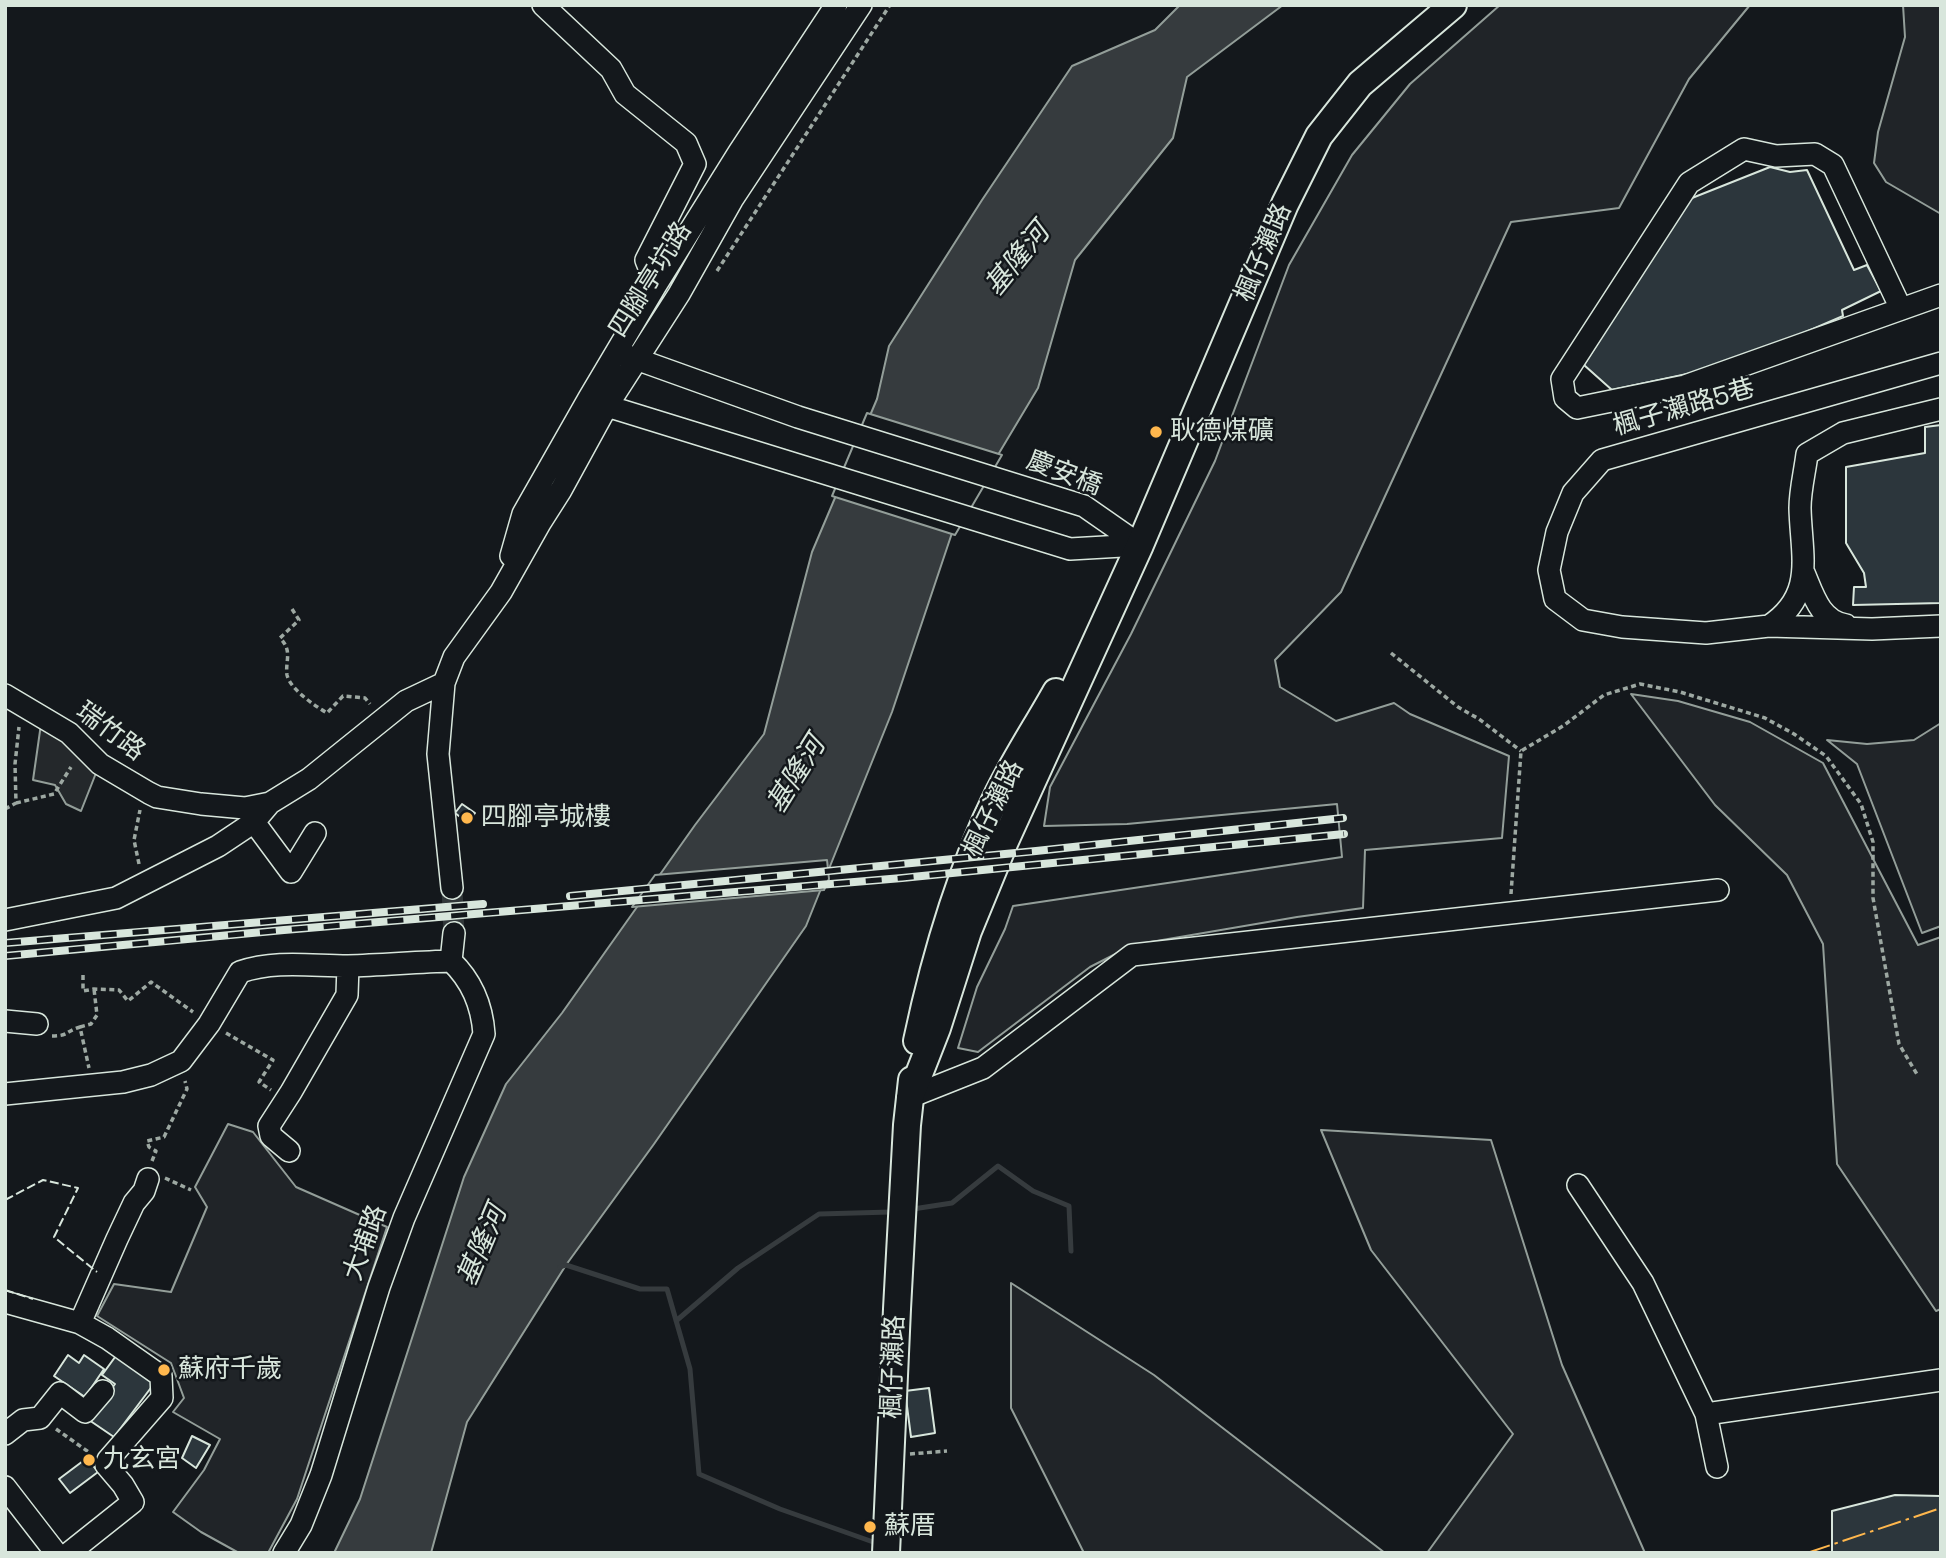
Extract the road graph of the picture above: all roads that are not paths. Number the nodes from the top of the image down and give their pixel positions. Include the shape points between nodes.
1 (543, 5) edge
2 (836, 5) edge
3 (861, 5) edge
4 (1453, 5) edge
5 (656, 285) junction
6 (1941, 295) edge
7 (1901, 309) junction
8 (626, 356) junction
9 (1941, 363) edge
10 (598, 402) junction
11 (1941, 409) edge
12 (1140, 545) junction
13 (1804, 573) junction
14 (1769, 626) junction
15 (1941, 626) edge
16 (1872, 629) junction
17 (444, 683) junction
18 (13, 700) edge
19 (270, 803) junction
20 (254, 822) junction
21 (315, 833) dead end
22 (452, 888) tunnel mouth
23 (1718, 890) dead end
24 (5, 920) edge
25 (454, 933) tunnel mouth
26 (451, 961) junction
27 (348, 966) junction
28 (5, 1021) edge
29 (37, 1024) road end
30 (5, 1094) edge
31 (910, 1097) junction
32 (289, 1151) dead end
33 (150, 1176) road end
34 (1578, 1185) dead end
35 (5, 1302) edge
36 (80, 1323) junction
37 (1941, 1380) edge
38 (103, 1391) dead end
39 (1706, 1414) junction
40 (5, 1434) edge
41 (1717, 1467) dead end
42 (5, 1487) edge
43 (56, 1553) edge
44 (69, 1553) edge
45 (284, 1553) edge
46 (886, 1553) edge

1 - 5 street via 611,69 625,94 686,143 695,164 646,260
2 - 5 street, 四腳亭坑路
3 - 8 street, 四腳亭坑路 via 732,201 679,294
4 - 12 main road, 楓仔瀨路 via 1360,84 1319,136 1285,204
5 - 8 street, 四腳亭坑路
6 - 7 street
7 - 7 street via 1833,165 1815,154 1776,156 1744,149 1689,183 1562,379 1565,398 1577,408 1685,386
8 - 10 street, 四腳亭坑路
8 - 12 street, 慶安橋 via 798,417 1083,506
9 - 14 street, 楓子瀨路5巷 via 1602,460 1573,493 1557,532 1549,570 1555,599 1583,620 1706,632
10 - 12 street via 1070,549
10 - 17 street, 四腳亭坑路 via 561,491 501,592 454,657
11 - 13 street via 1843,433 1807,454 1800,505
12 - 31 main road, 楓仔瀨路 via 994,867
13 - 14 street via 1802,587 1783,617
13 - 16 street via 1821,611 1840,624
14 - 16 street, 楓子瀨路5巷
15 - 16 street
17 - 19 street, 瑞竹路 via 406,701 309,779
17 - 22 street via 438,754
18 - 19 street, 瑞竹路 via 69,733 100,764 157,797 245,808
19 - 20 street, 瑞竹路
20 - 21 street via 291,872
20 - 24 street, 瑞竹路 via 218,846 116,898
23 - 31 street via 1132,955 983,1068
25 - 26 street
26 - 27 street
26 - 45 street, 大埔路 via 463,972 475,996 484,1034 404,1218 321,1475
27 - 30 street via 279,964 240,972 181,1062 151,1075
27 - 32 street via 347,995 269,1126 271,1136
28 - 29 street
31 - 46 main road, 楓仔瀨路
33 - 36 street
34 - 39 street via 1643,1283
35 - 36 street
36 - 44 street via 162,1376 162,1398 106,1465 133,1502
37 - 39 street
38 - 40 street via 85,1412 61,1393 40,1418 23,1420
39 - 41 street
42 - 43 street

